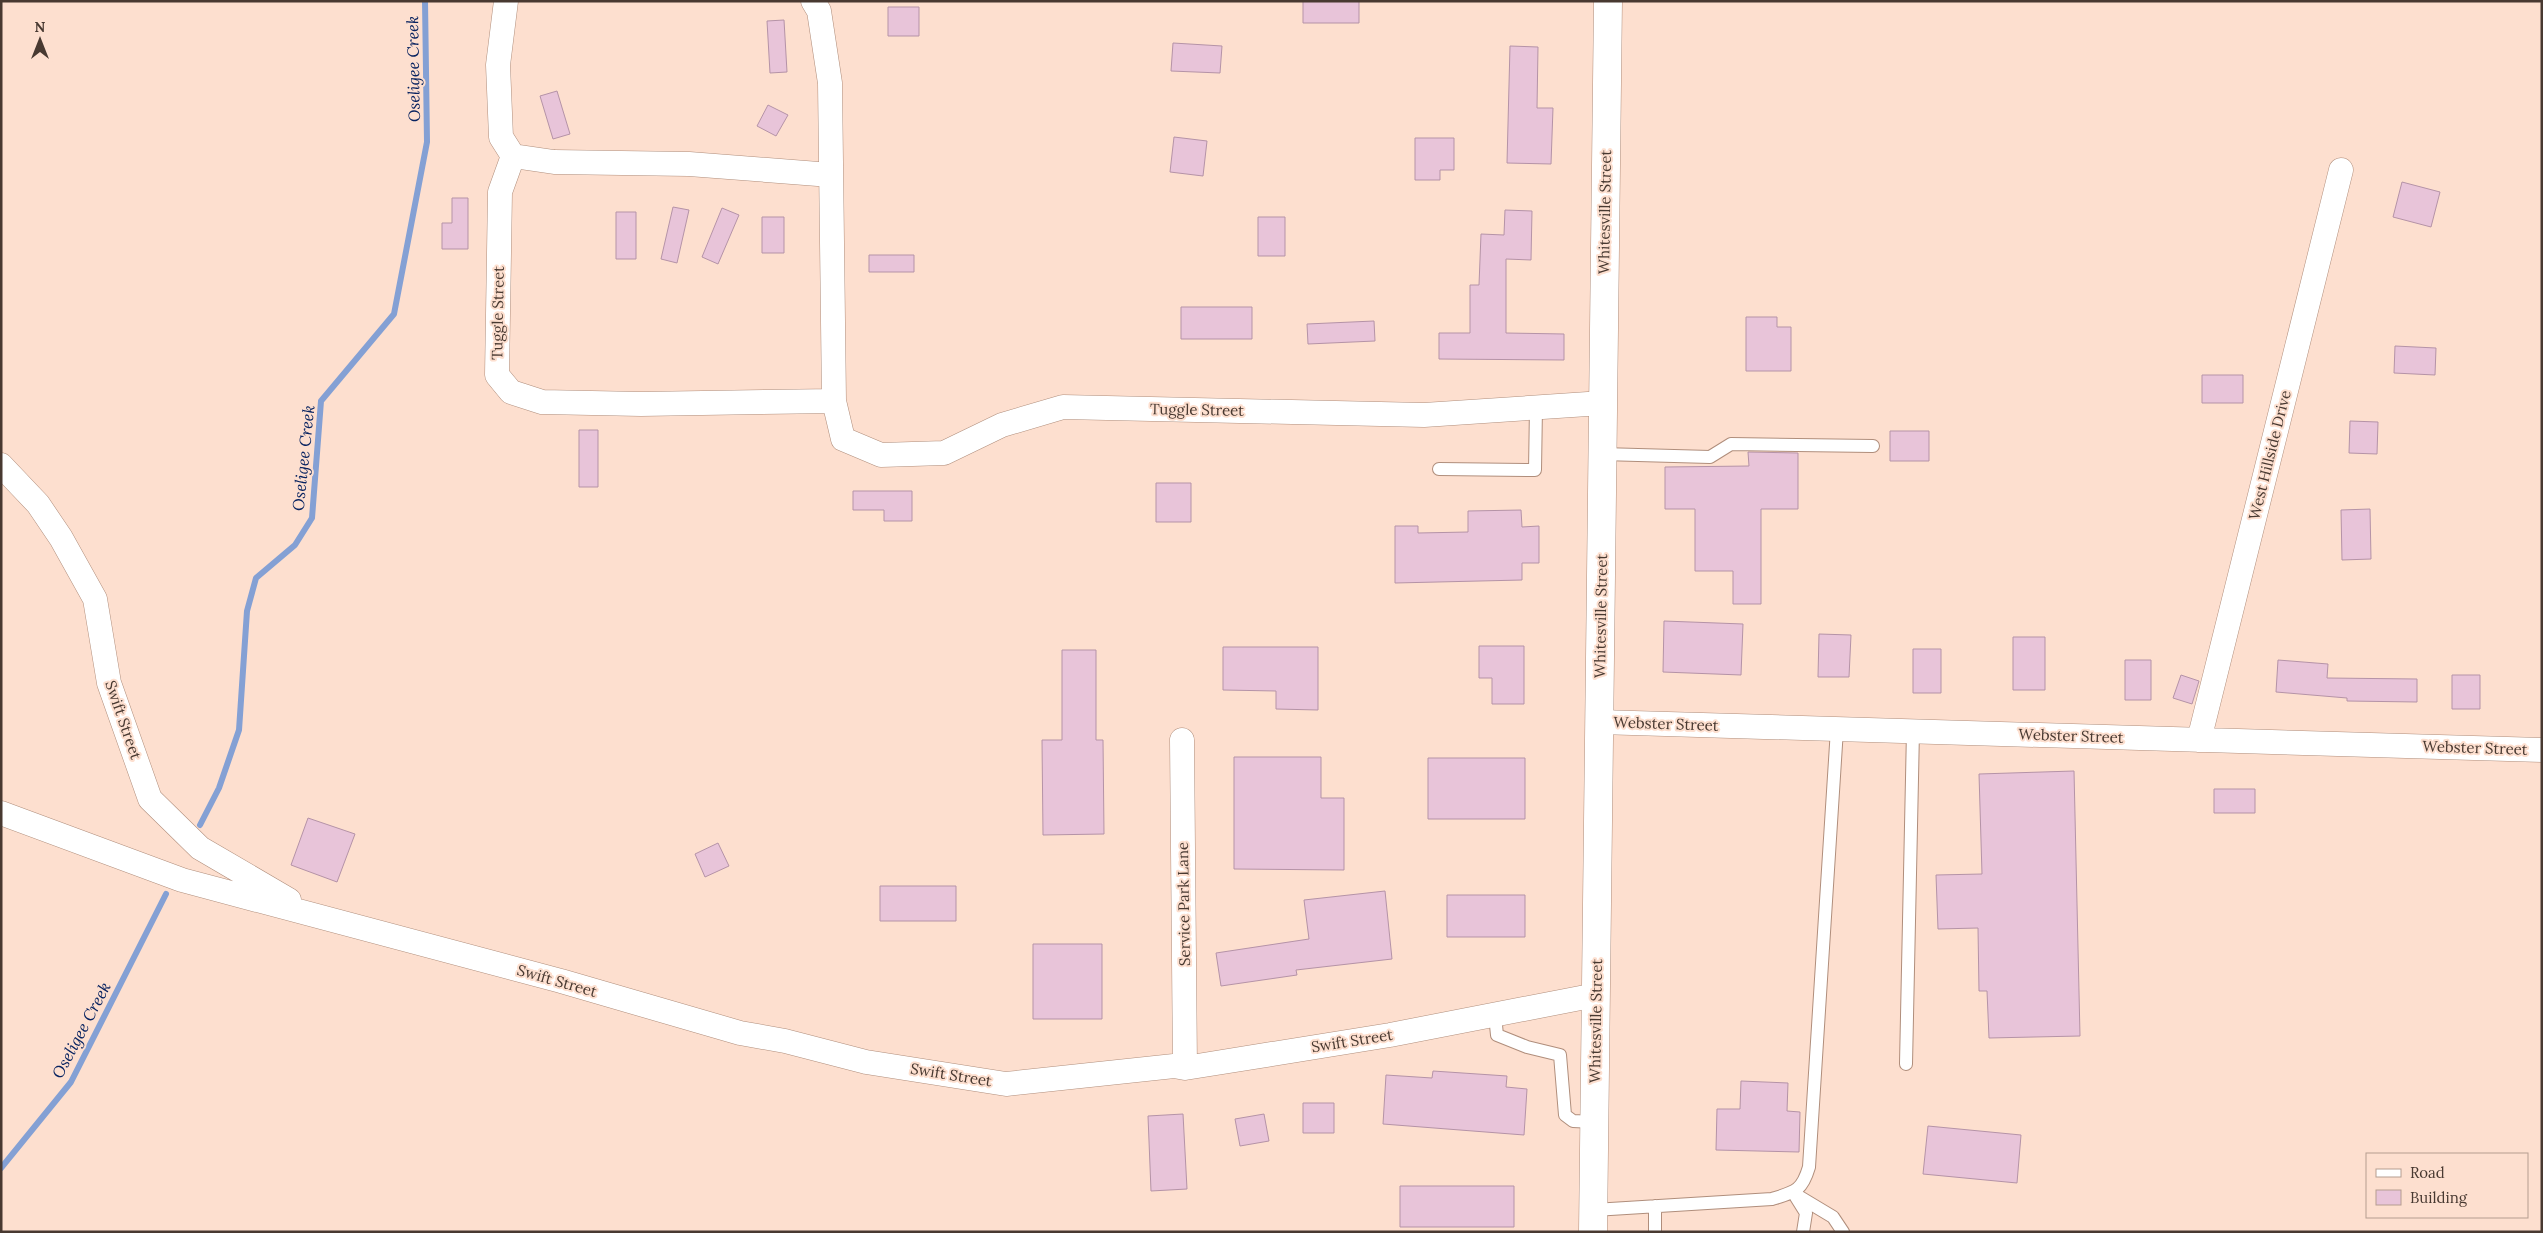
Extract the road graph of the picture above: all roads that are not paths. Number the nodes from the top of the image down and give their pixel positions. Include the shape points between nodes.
1 (506, 1) edge
2 (813, 1) edge
3 (1608, 1) edge
4 (513, 156) junction
5 (2341, 170) dead end
6 (831, 174) junction
7 (834, 401) junction
8 (1603, 403) junction
9 (1536, 408) junction
10 (1872, 446) dead end
11 (1602, 454) junction
12 (1, 465) edge
13 (1439, 469) dead end
14 (1599, 722) junction
15 (1837, 729) junction
16 (1913, 731) junction
17 (1182, 740) dead end
18 (2199, 740) junction
19 (2542, 750) edge
20 (1, 814) edge
21 (317, 916) junction
22 (1596, 995) junction
23 (1496, 1015) junction
24 (1906, 1064) dead end
25 (1185, 1068) junction
26 (1594, 1122) junction
27 (1793, 1193) junction
28 (1655, 1206) junction
29 (1593, 1221) edge
30 (1655, 1232) edge
31 (1803, 1232) edge
32 (1844, 1232) edge

1 - 4 street via 498,64 502,137
2 - 6 street, Tuggle Street via 820,11 830,83
3 - 8 main road, Whitesville Street
4 - 6 street via 554,162 689,164
4 - 7 street, Tuggle Street via 500,192 497,375 511,392 542,402
5 - 18 street, West Hillside Drive
6 - 7 street, Tuggle Street
7 - 9 street, Tuggle Street via 843,439 881,454 944,453 1002,425 1062,408 1424,414
8 - 9 street, Tuggle Street
8 - 11 main road, Whitesville Street
9 - 13 lane via 1535,470
10 - 11 lane via 1731,444 1710,457
11 - 14 main road, Whitesville Street
12 - 21 street, Swift Street via 43,511 95,599 109,683 150,799 200,848
14 - 15 street, Webster Street
14 - 22 main road, Whitesville Street
15 - 16 street, Webster Street
15 - 27 lane via 1809,1168 1804,1183
16 - 18 street, Webster Street
16 - 24 lane
17 - 25 street, Service Park Lane
18 - 19 street, Webster Street
20 - 21 street, Swift Street via 182,880
21 - 25 street, Swift Street via 740,1033 866,1062 1006,1084 1174,1066
22 - 23 street, Swift Street
22 - 26 main road, Whitesville Street
23 - 25 street, Swift Street
23 - 26 lane via 1498,1035 1526,1047 1560,1055 1565,1115 1573,1121
26 - 29 main road, Whitesville Street
27 - 28 lane via 1772,1199
27 - 31 lane via 1806,1213
27 - 32 lane via 1833,1217
28 - 29 lane
28 - 30 lane

